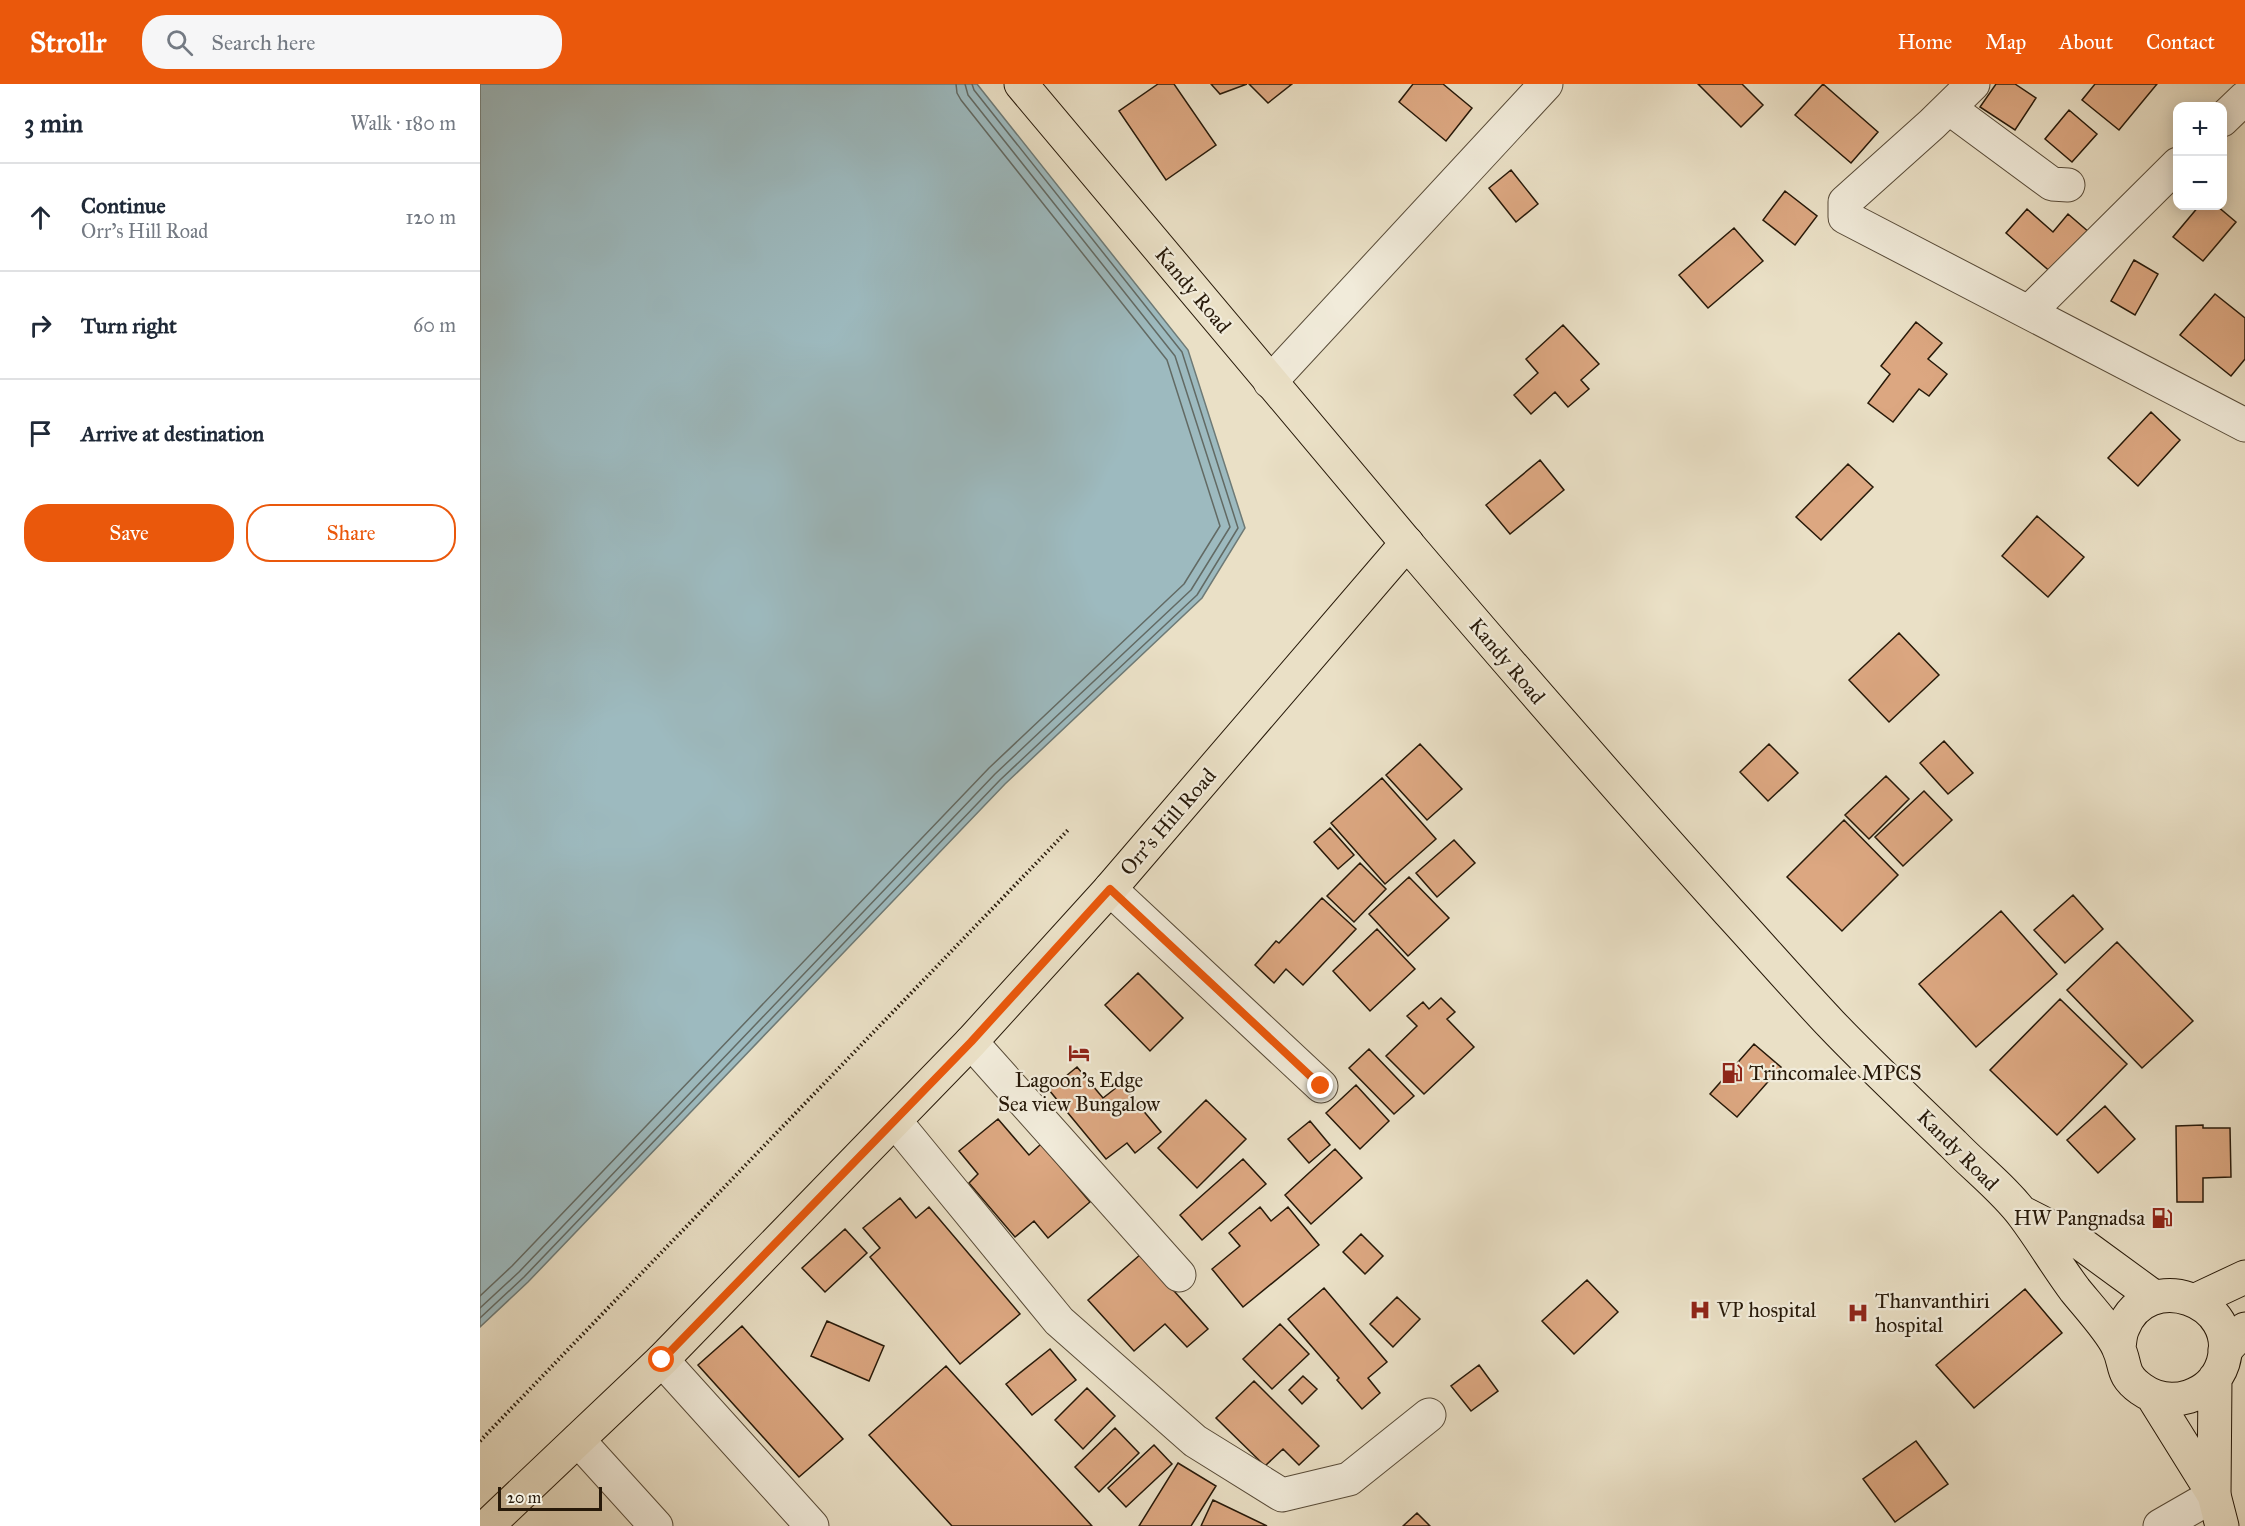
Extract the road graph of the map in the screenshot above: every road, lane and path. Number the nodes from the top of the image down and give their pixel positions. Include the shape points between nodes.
1 (1021, 84) edge
2 (1546, 84) edge
3 (1973, 84) edge
4 (2233, 84) edge
5 (2245, 92) edge
6 (2245, 98) edge
7 (1949, 108) junction
8 (2227, 116) edge
9 (2173, 170) edge
10 (2068, 185) dead end
11 (2029, 312) junction
12 (1270, 382) junction
13 (2241, 415) edge
14 (1407, 543) junction
15 (1069, 829) dead end
16 (1110, 889) junction
17 (971, 1042) junction
18 (1321, 1086) dead end
19 (895, 1121) junction
20 (2021, 1212) junction
21 (1179, 1275) dead end
22 (2245, 1277) edge
23 (2154, 1297) junction
24 (2196, 1300) junction
25 (2119, 1347) junction
26 (2229, 1352) edge
27 (662, 1360) junction
28 (2153, 1397) junction
29 (1430, 1415) dead end
30 (578, 1440) junction
31 (480, 1441) edge
32 (2214, 1495) junction
33 (487, 1526) edge
34 (656, 1526) edge
35 (812, 1526) edge
36 (2160, 1526) edge
37 (2222, 1526) edge

1 - 12 main road, Kandy Road
2 - 12 street
3 - 7 street
4 - 5 street
6 - 8 street
7 - 10 street via 2052,184
7 - 11 street via 1845,202 1845,217
9 - 11 street
11 - 13 street
12 - 14 main road, Kandy Road
14 - 16 main road, Orr’s Hill Road
14 - 20 main road, Kandy Road via 1545,706 1831,1025
15 - 31 path
16 - 17 main road, Orr’s Hill Road
16 - 18 street
17 - 19 main road, Orr’s Hill Road
17 - 21 street
19 - 27 main road, Orr’s Hill Road
19 - 29 street via 1059,1321 1195,1441 1282,1495 1349,1479
20 - 23 main road, Kandy Road via 2076,1240
20 - 25 main road, Kandy Road via 2054,1263
22 - 24 main road
23 - 24 main road via 2175,1294
23 - 25 main road via 2136,1309 2123,1326
24 - 26 main road via 2212,1312
25 - 28 main road via 2123,1368 2135,1385
26 - 28 main road via 2203,1390 2187,1398
26 - 32 main road
27 - 30 main road, Orr’s Hill Road
27 - 35 street
28 - 32 main road
30 - 33 main road, Orr’s Hill Road
30 - 34 street
32 - 36 street
32 - 37 main road

